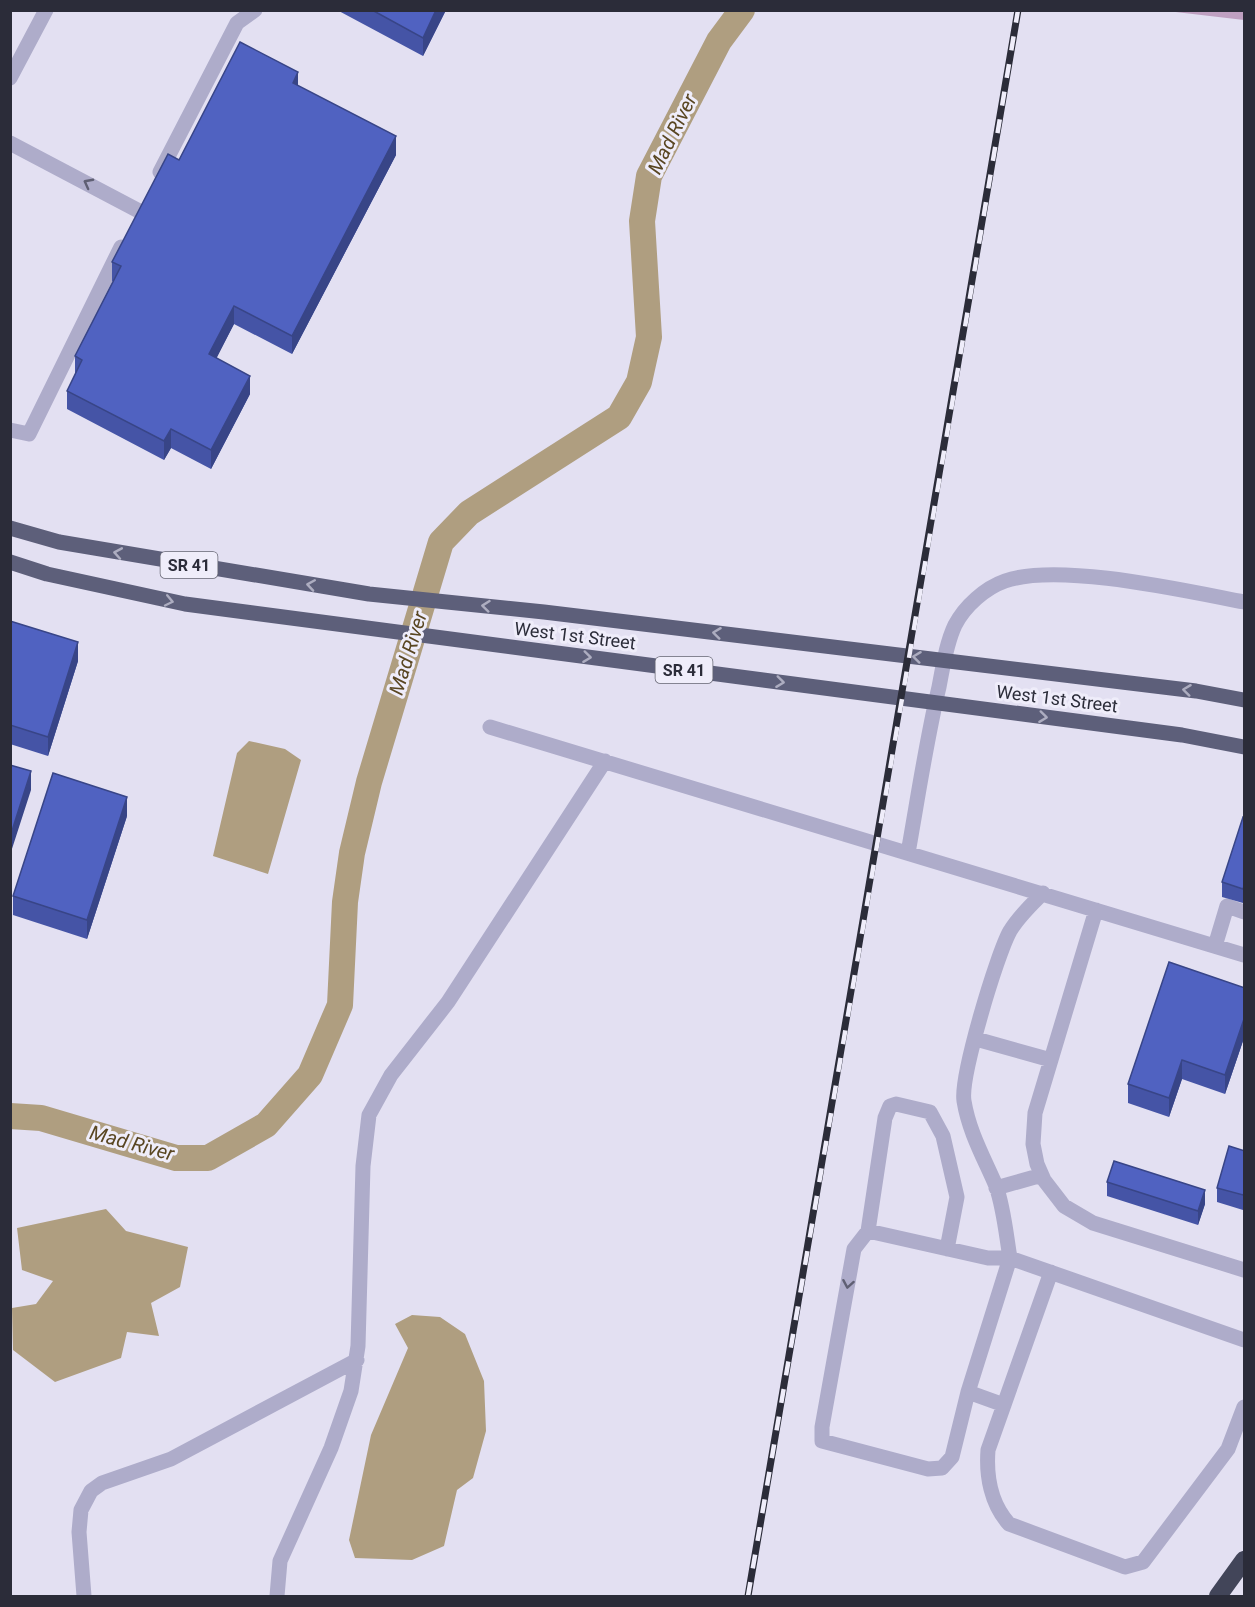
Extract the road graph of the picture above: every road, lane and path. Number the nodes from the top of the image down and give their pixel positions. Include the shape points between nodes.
1 (45, 10) edge
2 (255, 10) edge
3 (10, 78) edge
4 (10, 143) edge
5 (134, 221) junction
6 (10, 430) edge
7 (10, 528) edge
8 (10, 562) edge
9 (1245, 602) edge
10 (1245, 700) edge
11 (490, 727) dead end
12 (1245, 747) edge
13 (605, 761) junction
14 (908, 853) junction
15 (1043, 893) junction
16 (1096, 910) junction
17 (1245, 912) edge
18 (1215, 946) junction
19 (1245, 955) edge
20 (976, 1040) junction
21 (1051, 1060) junction
22 (1042, 1175) junction
23 (996, 1188) junction
24 (868, 1231) junction
25 (947, 1249) junction
26 (1010, 1258) junction
27 (1245, 1270) edge
28 (1051, 1272) junction
29 (1245, 1340) edge
30 (357, 1360) junction
31 (968, 1392) junction
32 (1004, 1405) junction
33 (1245, 1407) edge
34 (1245, 1560) edge
35 (84, 1596) edge
36 (277, 1596) edge
37 (1218, 1596) edge

1 - 3 street
2 - 5 street via 237,23
5 -> 4 street
5 - 6 street via 29,434
10 -> 7 main road, West 1st Street / SR 41 via 837,647 369,594 59,542
8 -> 12 main road, West 1st Street / SR 41 via 47,574 185,604 1182,735
9 - 14 street via 1152,585 1050,575 1016,578 990,588 964,612 950,638 924,753
11 - 13 street
13 - 14 street
13 - 30 street via 448,1002 391,1075 369,1114 364,1145
14 - 15 street
15 - 16 street
15 - 20 street via 1009,933
16 - 18 street
16 - 21 street
17 - 18 street via 1227,906
18 - 19 street
20 - 21 street
20 - 23 street via 963,1098 968,1123
21 - 22 street via 1033,1128 1033,1144
22 - 23 street
22 - 27 street via 1054,1195 1078,1216
23 - 26 street
24 - 25 street
24 - 25 street via 885,1118 890,1106 896,1104 930,1112 935,1118 957,1197
24 -> 31 street via 854,1249 822,1441 927,1469 942,1468 952,1457
25 - 26 street via 988,1258
26 - 28 street
26 - 31 street
28 - 29 street
28 - 32 street
30 - 35 street via 171,1458 91,1491 81,1510 79,1532
30 - 36 street via 344,1417 280,1561
31 - 32 street
32 - 33 street via 988,1449 987,1468 1000,1514 1017,1529 1125,1567 1143,1562 1228,1449
34 - 37 highway

